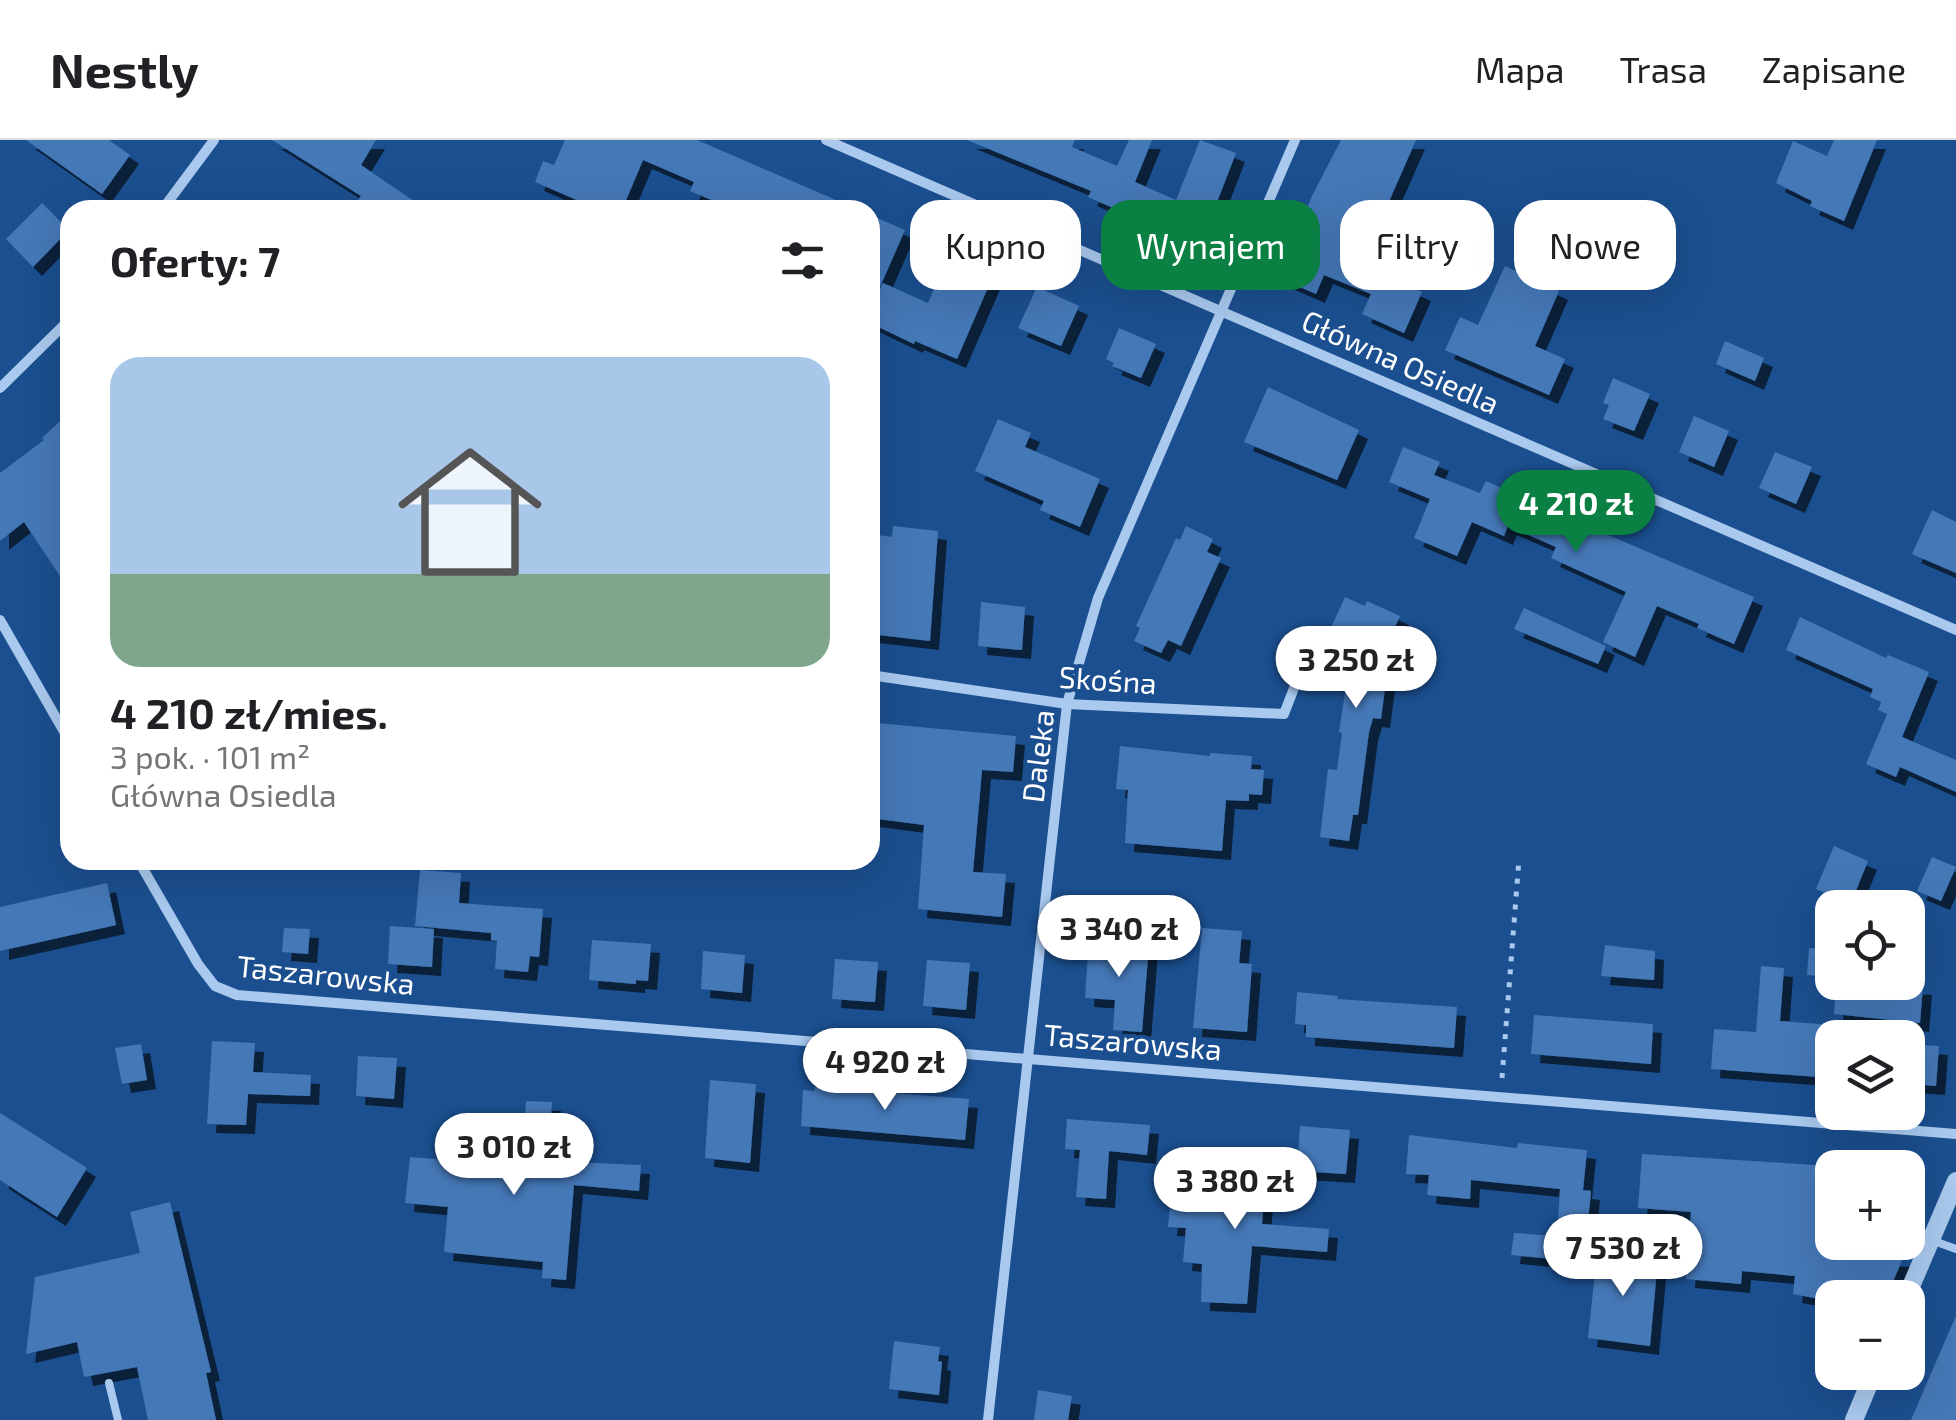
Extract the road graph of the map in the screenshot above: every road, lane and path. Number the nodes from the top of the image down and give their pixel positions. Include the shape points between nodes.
1 (214, 140) edge
2 (826, 140) edge
3 (1295, 140) edge
4 (169, 200) edge
5 (1220, 311) junction
6 (60, 329) edge
7 (0, 388) edge
8 (0, 620) edge
9 (1956, 630) edge
10 (1306, 657) dead end
11 (880, 677) edge
12 (1067, 704) junction
13 (60, 725) edge
14 (1519, 859) dead end
15 (144, 870) edge
16 (1027, 1057) junction
17 (1502, 1096) junction
18 (1956, 1134) edge
19 (1956, 1181) edge
20 (1931, 1240) junction
21 (1956, 1249) edge
22 (1914, 1280) edge
23 (109, 1383) dead end
24 (1866, 1390) edge
25 (118, 1420) edge
26 (988, 1420) edge
27 (1854, 1420) edge

1 - 4 street
2 - 5 street, Główna Osiedla
3 - 5 street, Daleka
5 - 9 street, Główna Osiedla
5 - 12 street, Daleka via 1098,598
6 - 7 street
8 - 13 street
10 - 12 street, Skośna via 1284,714
11 - 12 street, Skośna
12 - 16 street, Daleka
14 - 17 path
15 - 16 street, Taszarowska via 198,964 215,986 237,995
16 - 17 street, Taszarowska
16 - 26 street, Daleka
17 - 18 street, Taszarowska
19 - 20 street
20 - 21 lane
20 - 22 street
23 - 25 lane
24 - 27 street

